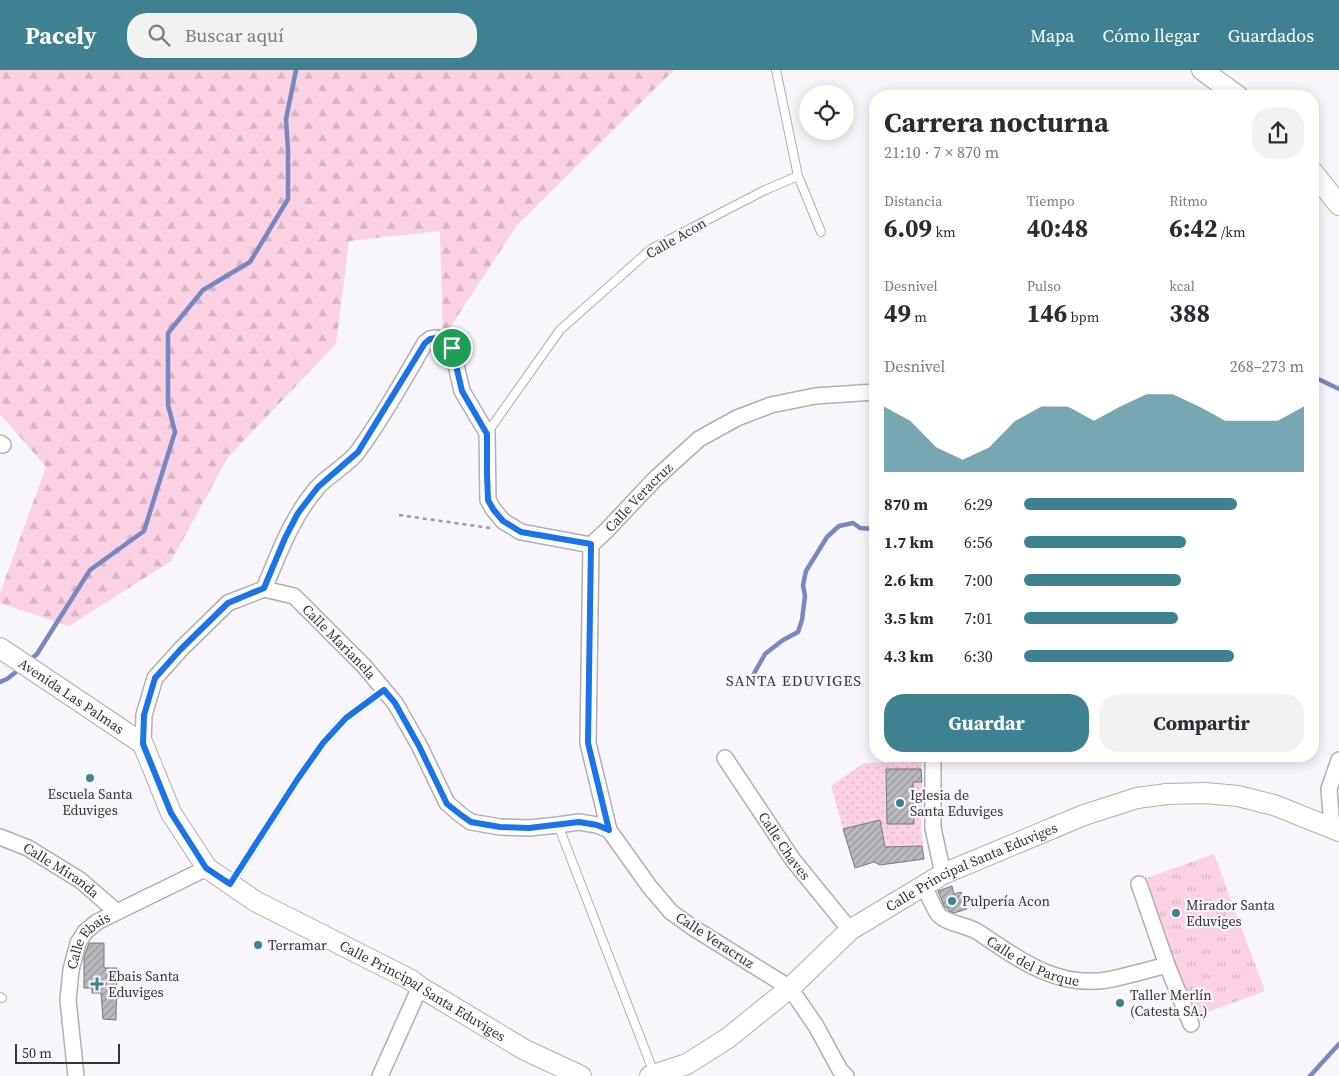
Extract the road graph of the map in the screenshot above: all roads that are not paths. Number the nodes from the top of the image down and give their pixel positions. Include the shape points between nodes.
1 (776, 70) edge
2 (1202, 70) edge
3 (1230, 90) edge
4 (798, 176) junction
5 (1319, 181) edge
6 (1339, 205) edge
7 (821, 232) dead end
8 (869, 392) edge
9 (487, 434) junction
10 (591, 544) junction
11 (264, 588) junction
12 (0, 648) edge
13 (384, 690) junction
14 (143, 744) junction
15 (725, 758) dead end
16 (1339, 760) edge
17 (933, 762) edge
18 (558, 825) junction
19 (1336, 829) edge
20 (609, 830) junction
21 (0, 838) edge
22 (206, 868) junction
23 (943, 874) junction
24 (230, 884) junction
25 (1139, 884) dead end
26 (923, 885) junction
27 (117, 912) junction
28 (850, 930) junction
29 (1167, 965) junction
30 (420, 987) junction
31 (790, 988) junction
32 (1191, 1024) dead end
33 (76, 1076) edge
34 (380, 1076) edge
35 (581, 1076) edge
36 (653, 1076) edge
37 (846, 1076) edge

1 - 4 lane
2 - 3 street
4 - 7 lane
4 - 9 lane, Calle Acon via 651,249 560,330
5 - 6 street
8 - 10 street, Calle Veracruz via 815,396 771,405 722,426 692,445
9 - 10 street via 488,500 503,521 521,532
9 - 11 street via 462,391 452,348 445,340 430,339 358,452 318,487 298,513
10 - 20 street, Calle Veracruz via 588,743
11 - 13 street, Calle Marianela via 294,596
11 - 14 street via 228,603 155,678 144,715
12 - 14 street, Avenida Las Palmas
13 - 18 street, Calle Marianela via 419,746 447,804 461,815 471,822 500,827
13 - 24 lane via 346,718 323,743
14 - 22 street, Calle Principal Santa Eduviges via 171,813
15 - 28 street, Calle Chaves via 793,860
16 - 19 street via 1329,789
17 - 23 street via 933,828
18 - 20 street, Calle Marianela via 579,822
18 - 36 lane
19 - 23 street, Calle Principal Santa Eduviges via 1274,805 1238,796 1167,794 1137,798 1084,815
20 - 31 street, Calle Veracruz via 671,912
21 - 27 street, Calle Miranda via 28,848 80,880
22 - 24 street, Calle Principal Santa Eduviges
22 - 27 street, Calle Ebais
23 - 26 street, Calle Principal Santa Eduviges
24 - 30 street, Calle Principal Santa Eduviges via 255,901
25 - 29 street
26 - 28 street, Calle Principal Santa Eduviges
26 - 29 street, Calle del Parque via 939,916 970,928 1024,962 1062,978 1108,980
27 - 33 street, Calle Ebais via 85,932 70,970 68,1000
28 - 31 street, Calle Principal Santa Eduviges
29 - 32 street
30 - 34 street
30 - 35 street, Calle Principal Santa Eduviges via 525,1050
31 - 36 street, Calle Principal Santa Eduviges via 728,1038 687,1064
31 - 37 street

